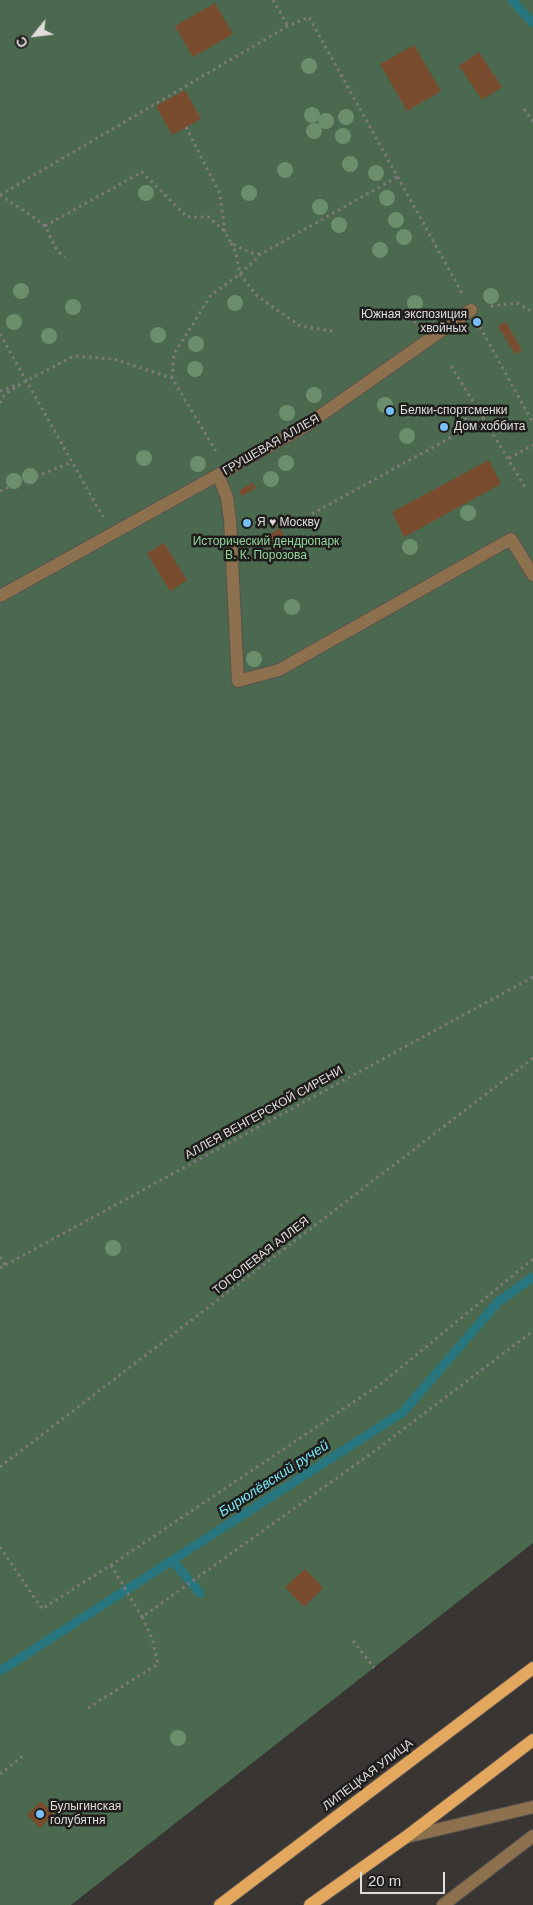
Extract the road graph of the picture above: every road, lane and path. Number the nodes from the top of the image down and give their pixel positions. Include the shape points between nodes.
1 (273, 0) edge
2 (288, 26) junction
3 (524, 109) dead end
4 (533, 121) edge
5 (186, 127) dead end
6 (397, 176) junction
7 (0, 195) edge
8 (45, 226) junction
9 (225, 232) junction
10 (231, 243) junction
11 (261, 254) junction
12 (65, 257) dead end
13 (240, 274) junction
14 (471, 310) junction
15 (533, 312) edge
16 (389, 316) dead end
17 (332, 331) dead end
18 (0, 334) edge
19 (431, 338) junction
20 (451, 366) dead end
21 (172, 378) junction
22 (26, 381) junction
23 (0, 391) edge
24 (0, 403) edge
25 (402, 414) dead end
26 (484, 420) junction
27 (533, 423) edge
28 (471, 426) junction
29 (533, 445) edge
30 (509, 458) junction
31 (72, 462) junction
32 (223, 473) junction
33 (526, 489) dead end
34 (0, 491) edge
35 (100, 512) dead end
36 (312, 514) dead end
37 (533, 575) edge
38 (0, 596) edge
39 (533, 977) edge
40 (533, 1058) edge
41 (0, 1257) edge
42 (533, 1259) edge
43 (5, 1266) junction
44 (0, 1268) edge
45 (533, 1331) edge
46 (0, 1467) edge
47 (0, 1548) edge
48 (111, 1565) junction
49 (142, 1617) junction
50 (352, 1641) dead end
51 (374, 1668) dead end
52 (533, 1668) edge
53 (88, 1708) dead end
54 (533, 1740) edge
55 (24, 1755) dead end
56 (0, 1774) edge
57 (533, 1807) edge
58 (533, 1836) edge
59 (406, 1837) junction
60 (220, 1905) edge
61 (310, 1905) edge
62 (443, 1905) edge

1 - 2 path
2 - 6 path via 309,17
2 - 7 path
3 - 4 path
5 - 9 path via 220,194
6 - 11 path
6 - 14 path
7 - 8 path
8 - 9 path via 142,172 187,217 209,217
8 - 12 path via 51,242
9 - 10 path
10 - 11 path via 250,253
10 - 13 path
11 - 13 path
13 - 17 path via 256,295 300,326
13 - 21 path via 211,295 174,354
14 - 15 path via 517,303
14 - 19 street, ГРУШЕВАЯ АЛЛЕЯ
14 - 27 path
16 - 19 path via 406,317 423,327
18 - 22 path
19 - 32 street, ГРУШЕВАЯ АЛЛЕЯ via 304,427
20 - 26 path
21 - 22 path via 113,358 74,356
21 - 32 path
22 - 23 path
22 - 24 path via 5,394
22 - 31 path
25 - 28 path via 437,410 462,414
26 - 28 path
26 - 30 path
28 - 36 path
29 - 30 path
30 - 33 path
31 - 34 path
31 - 35 path
32 - 37 street via 230,520 238,681 279,670 511,539
32 - 38 street, ГРУШЕВАЯ АЛЛЕЯ
39 - 43 path, АЛЛЕЯ ВЕНГЕРСКОЙ СИРЕНИ
40 - 46 path, ТОПОЛЕВАЯ АЛЛЕЯ
41 - 43 path
42 - 48 path via 382,1383
43 - 44 path, АЛЛЕЯ ВЕНГЕРСКОЙ СИРЕНИ
45 - 49 path via 376,1450
47 - 48 path via 42,1609
48 - 49 path
49 - 53 path via 152,1638 158,1664
50 - 51 path
52 - 60 main road, ЛИПЕЦКАЯ УЛИЦА
54 - 59 main road
55 - 56 path
57 - 59 street
58 - 62 street
59 - 61 main road

